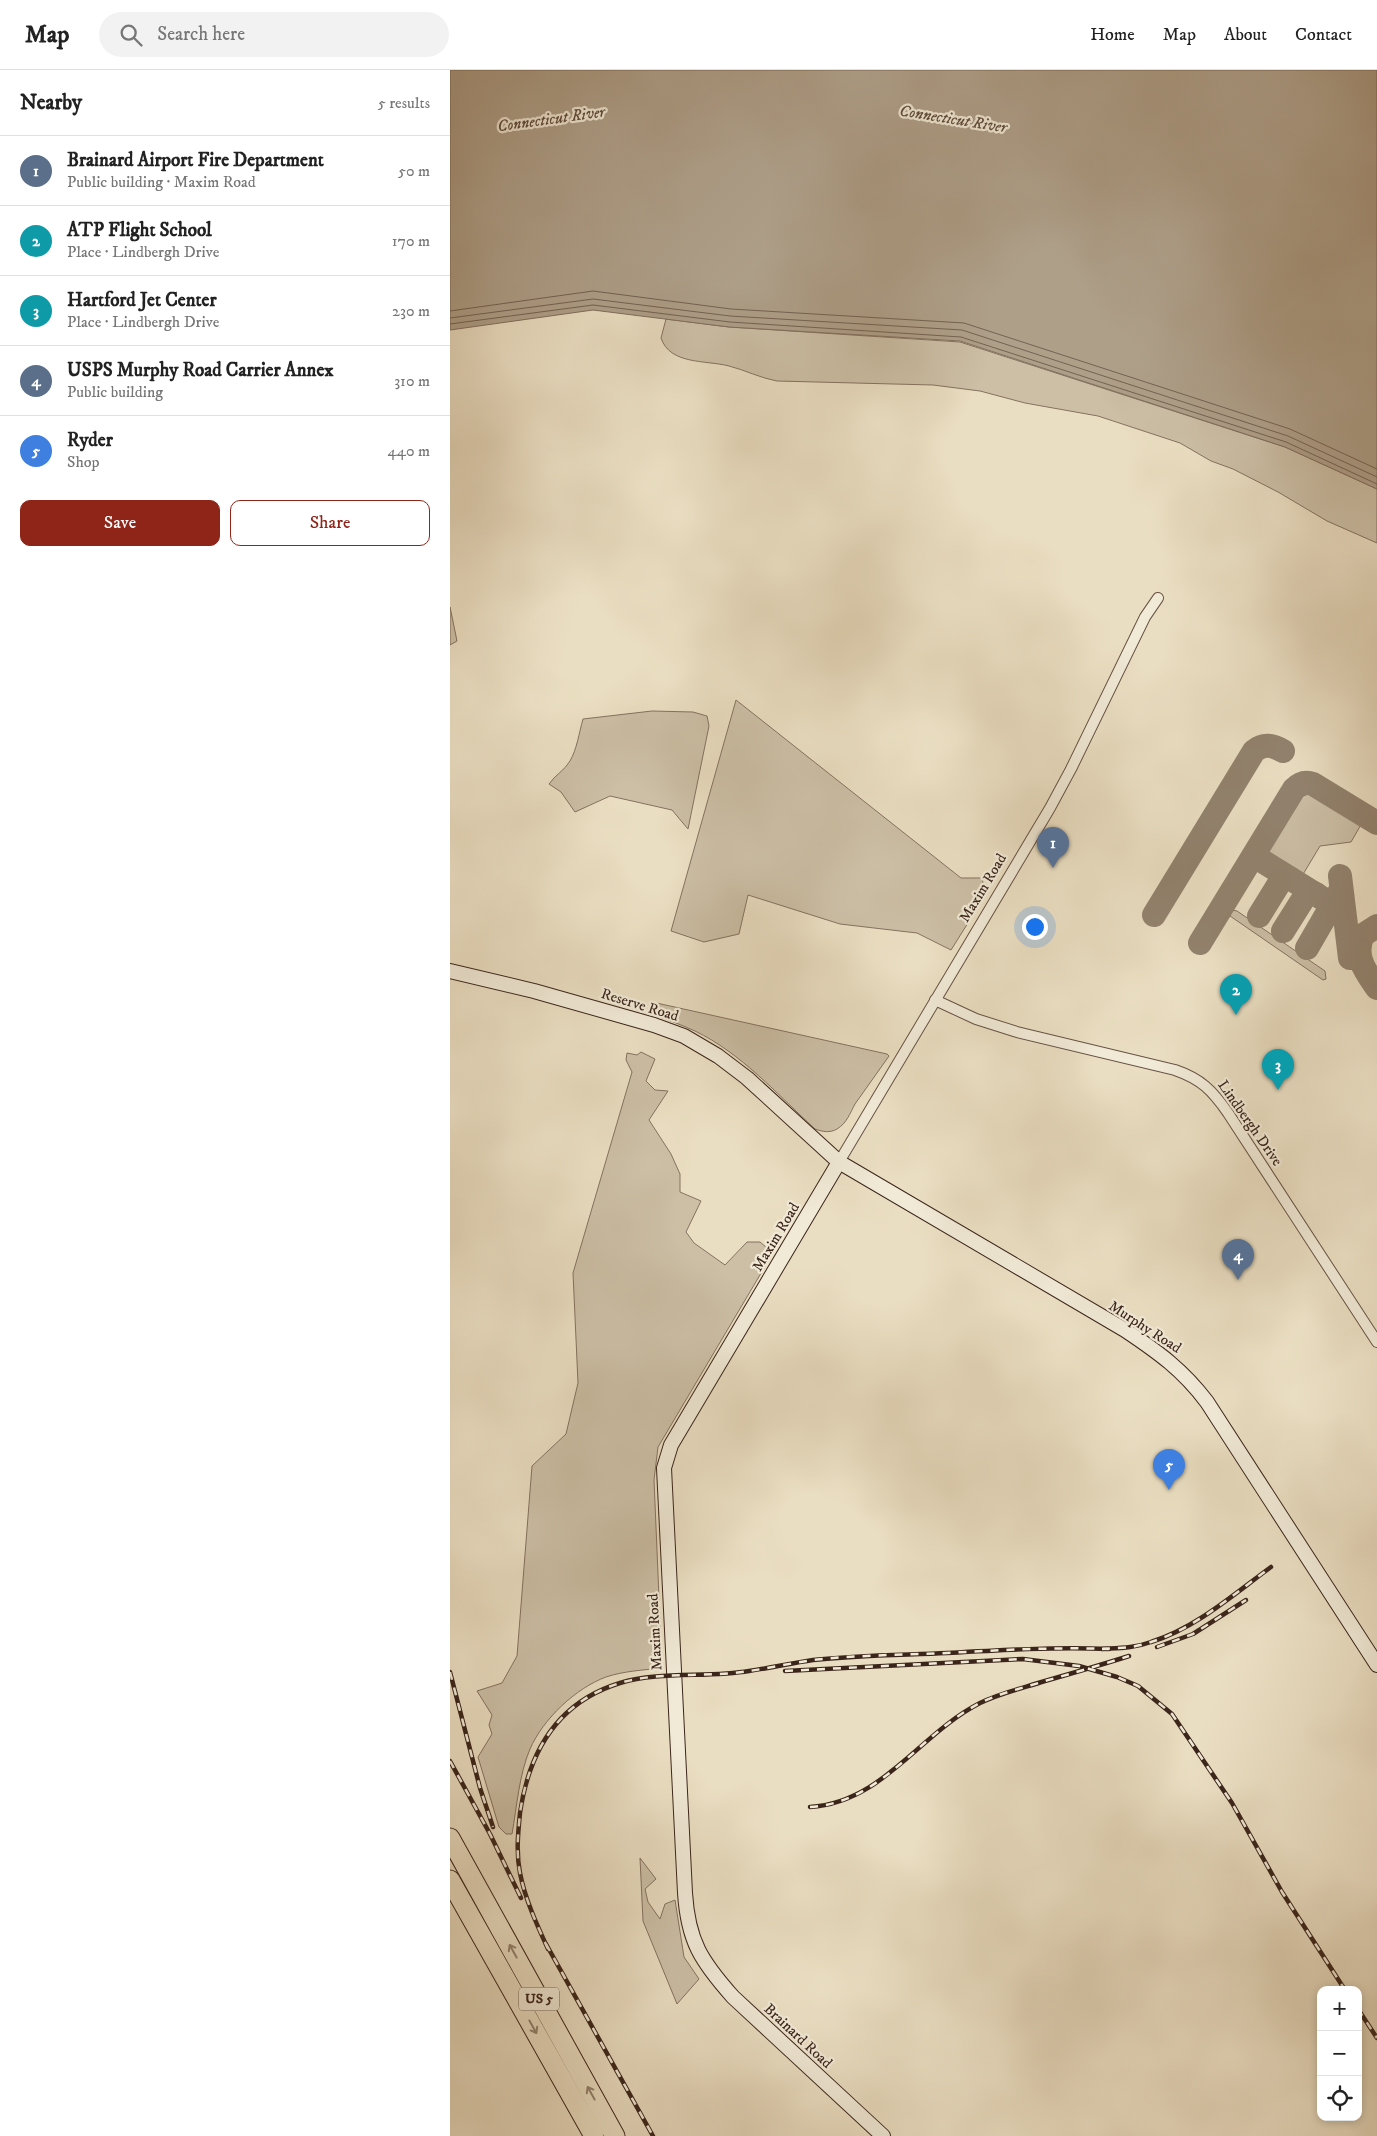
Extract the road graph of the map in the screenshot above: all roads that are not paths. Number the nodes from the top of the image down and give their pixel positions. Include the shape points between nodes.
1 (1158, 598) dead end
2 (450, 971) edge
3 (935, 1000) junction
4 (839, 1162) junction
5 (1377, 1342) edge
6 (1377, 1665) edge
7 (450, 1838) edge
8 (450, 1880) edge
9 (699, 1954) joint
10 (594, 2136) edge
11 (615, 2136) edge
12 (883, 2136) edge

1 - 3 street, Maxim Road via 1060,790
2 - 4 street, Reserve Road via 534,991 684,1036 747,1078
3 - 4 street, Maxim Road
3 - 5 street, Lindbergh Drive via 993,1025 1175,1070 1201,1082 1228,1113
4 - 6 street, Murphy Road via 1125,1330 1182,1372 1209,1406
4 - 9 street, Maxim Road via 671,1445 664,1468 685,1896 689,1929
11 -> 7 highway, US 5
8 -> 10 highway, US 5
9 - 12 street, Brainard Road via 732,1996

